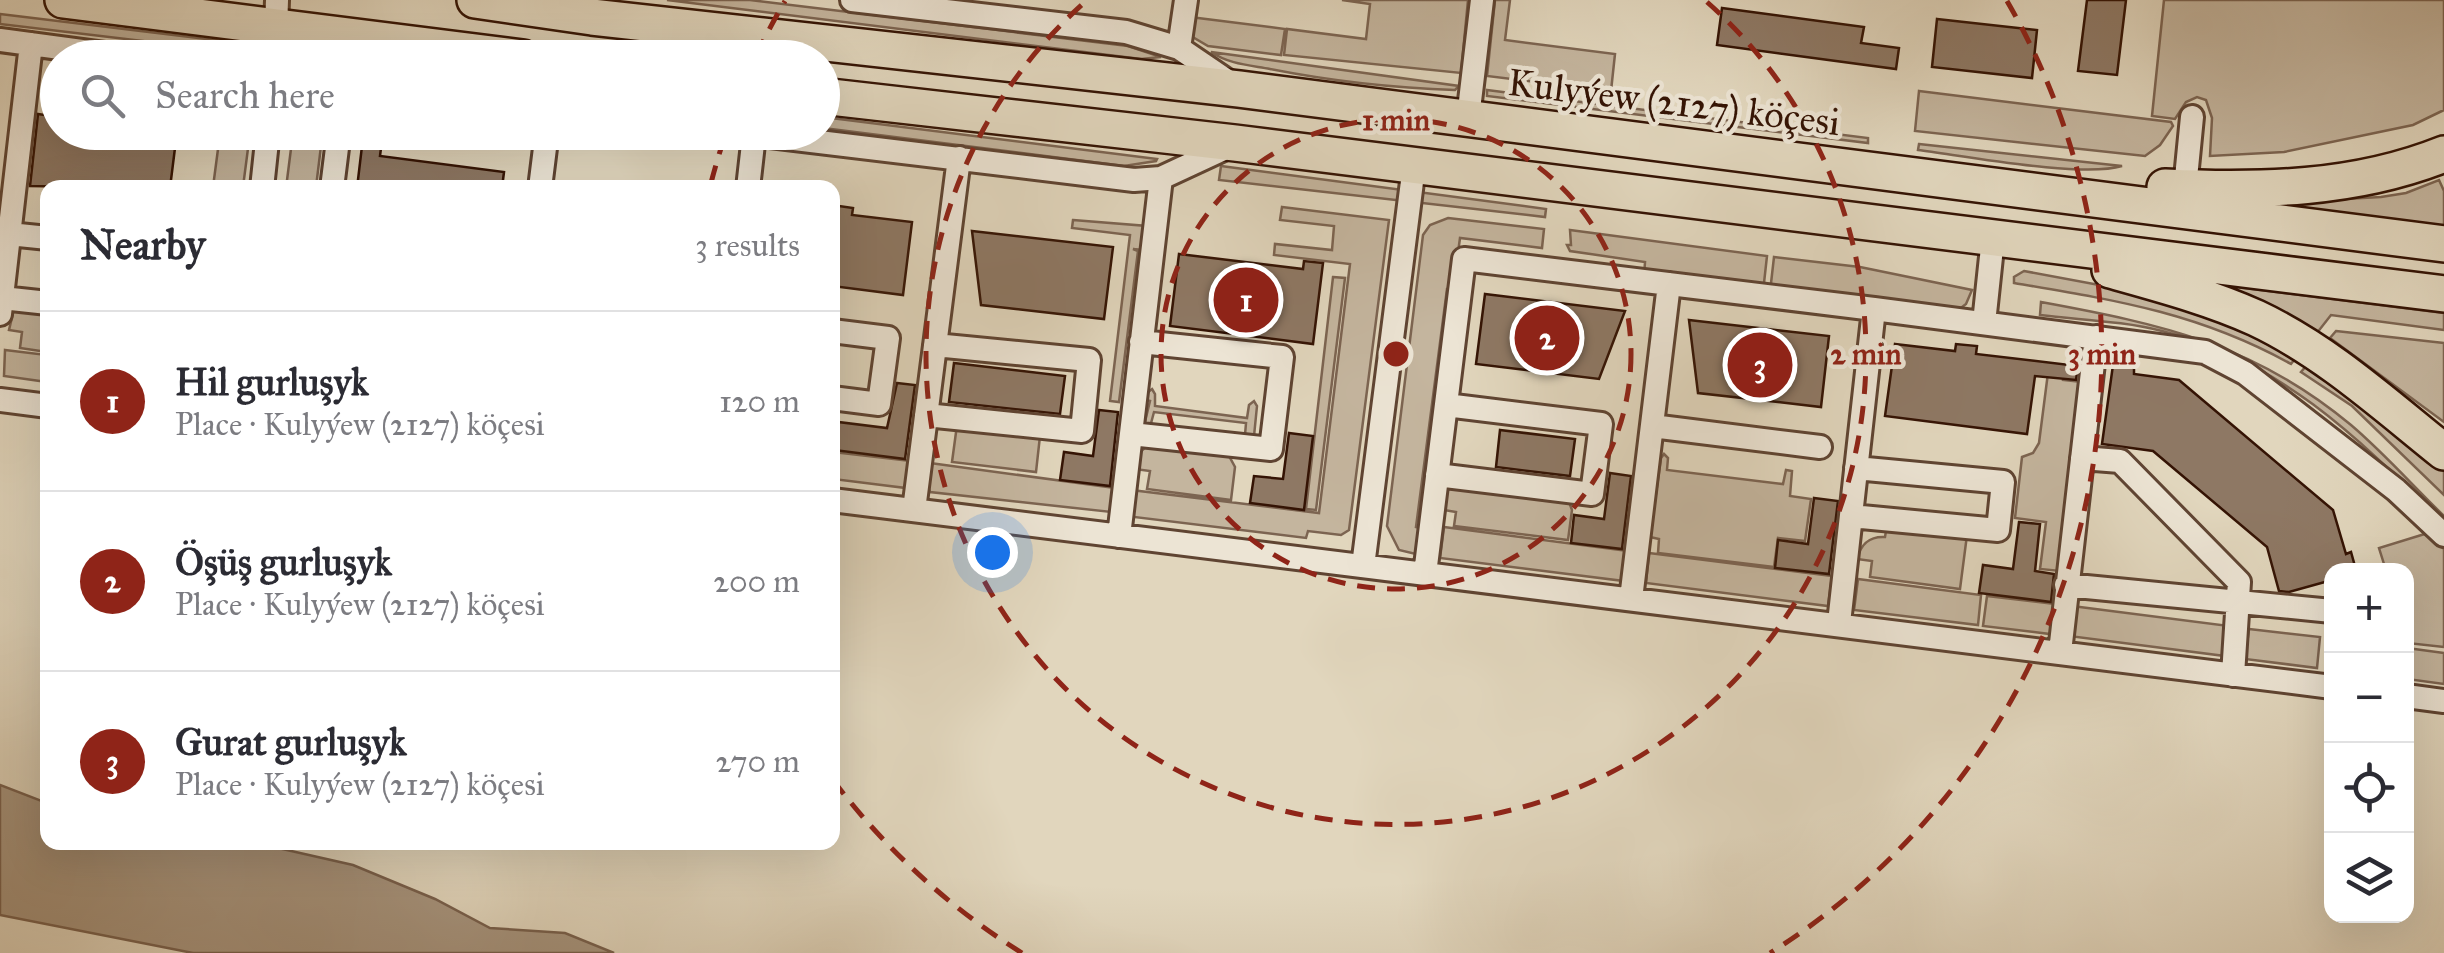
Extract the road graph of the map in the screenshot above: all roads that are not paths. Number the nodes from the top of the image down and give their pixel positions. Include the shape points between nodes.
1 (63, 0) edge
2 (475, 0) edge
3 (852, 0) edge
4 (1186, 0) edge
5 (1482, 0) edge
6 (608, 9) edge
7 (276, 28) edge
8 (0, 40) edge
9 (375, 40) edge
10 (31, 44) junction
11 (40, 45) edge
12 (1179, 48) junction
13 (1239, 89) junction
14 (840, 98) edge
15 (2192, 117) dead end
16 (1468, 118) junction
17 (1235, 143) junction
18 (840, 145) edge
19 (266, 150) edge
20 (337, 150) edge
21 (544, 150) edge
22 (746, 150) edge
23 (2444, 154) edge
24 (959, 158) junction
25 (1414, 166) junction
26 (1161, 178) junction
27 (263, 180) edge
28 (333, 180) edge
29 (541, 180) edge
30 (748, 180) edge
31 (2022, 188) junction
32 (2186, 188) junction
33 (9, 234) junction
34 (40, 237) edge
35 (1994, 238) junction
36 (2444, 244) edge
37 (1668, 284) junction
38 (2444, 294) edge
39 (40, 304) edge
40 (1, 306) edge
41 (1874, 310) junction
42 (1984, 323) junction
43 (840, 332) edge
44 (2096, 337) junction
45 (1142, 342) junction
46 (935, 344) junction
47 (840, 399) edge
48 (0, 400) edge
49 (40, 405) edge
50 (1446, 405) junction
51 (926, 416) junction
52 (1652, 426) junction
53 (1131, 434) junction
54 (1820, 447) dead end
55 (2444, 452) edge
56 (2082, 458) junction
57 (1856, 468) junction
58 (1437, 476) junction
59 (840, 501) edge
60 (914, 510) junction
61 (1851, 516) junction
62 (2444, 535) edge
63 (1119, 536) junction
64 (1362, 566) junction
65 (1425, 574) junction
66 (2066, 585) junction
67 (1630, 599) junction
68 (2240, 604) junction
69 (2324, 609) edge
70 (1838, 624) junction
71 (2060, 652) junction
72 (2233, 675) junction
73 (2324, 686) edge
74 (2414, 697) edge
75 (2444, 701) edge

1 - 7 highway
2 - 6 highway, Kulyýew (2127) köçesi
3 - 12 street via 1126,32
4 - 12 street
5 - 16 street
6 - 13 highway, Kulyýew (2127) köçesi
7 - 9 highway
8 - 10 street
10 - 11 street
10 - 33 street
12 - 13 street
13 - 16 highway, Kulyýew (2127) köçesi
14 - 17 highway
15 - 32 street
16 - 31 highway, Kulyýew (2127) köçesi
17 - 25 highway
17 - 26 street
18 - 24 street
19 - 27 street
20 - 28 street
21 - 29 street
22 - 30 street
23 - 32 highway via 2319,187
24 - 26 street
24 - 46 street
25 - 35 highway
25 - 64 street
26 - 45 street
31 - 32 highway
31 - 36 highway, Kulyýew (2127) köçesi
33 - 34 street
33 - 40 street
35 - 38 highway
35 - 42 street
35 - 55 highway via 2205,297 2258,320 2349,375
37 - 41 street
37 - 50 street via 1464,259
37 - 52 street
39 - 40 street
41 - 42 street
41 - 57 street
42 - 44 street
43 - 47 street via 888,338 879,404
44 - 56 street
44 - 62 street via 2206,352 2245,373
45 - 53 street
45 - 53 street via 1282,358 1271,449
46 - 51 street
46 - 51 street via 1090,360 1082,432
48 - 49 street
50 - 58 street
50 - 58 street via 1600,424 1592,494
51 - 60 street
52 - 54 street
52 - 67 street
53 - 63 street
56 - 66 street
56 - 68 street via 2120,461 2239,582
57 - 61 street
57 - 61 street via 2003,482 1998,530
58 - 65 street
59 - 60 street
60 - 63 street
61 - 70 street
63 - 64 street
64 - 65 street
65 - 67 street
66 - 68 street
66 - 71 street
67 - 70 street
68 - 69 street
68 - 72 street
70 - 71 street
71 - 72 street
72 - 73 street
74 - 75 street

